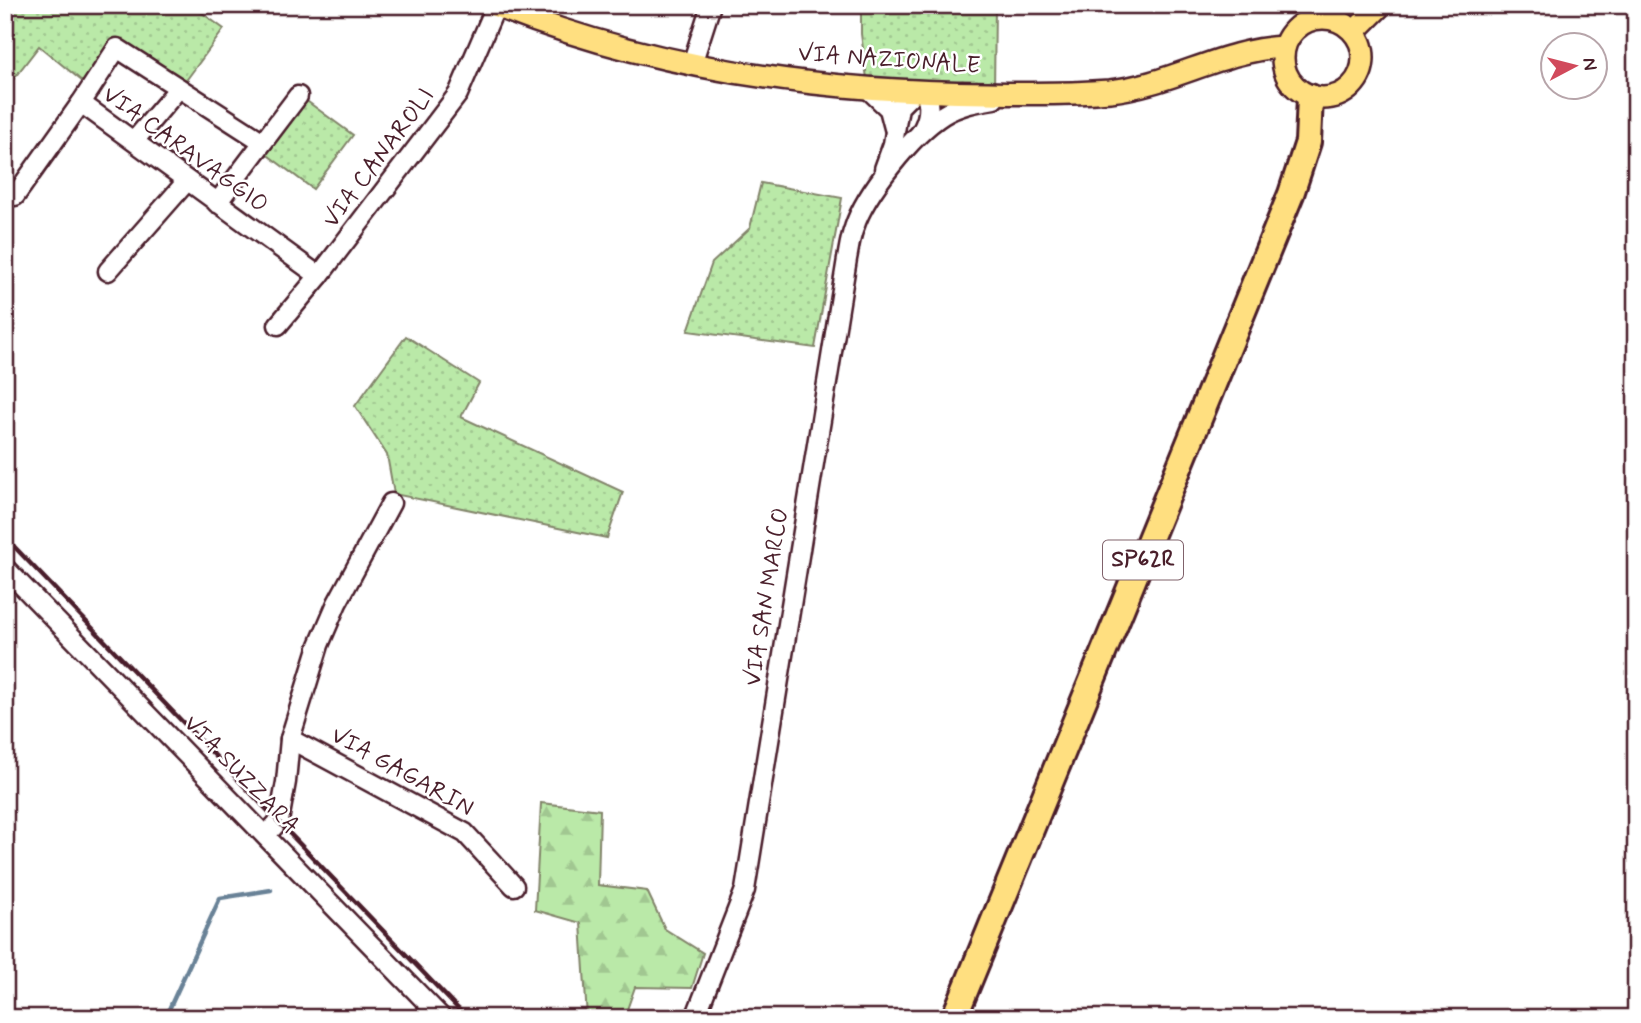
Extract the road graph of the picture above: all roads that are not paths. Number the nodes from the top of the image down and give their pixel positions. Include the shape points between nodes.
1 (711, 5) edge
2 (1381, 5) edge
3 (495, 6) edge
4 (1354, 32) junction
5 (1284, 47) junction
6 (692, 64) junction
7 (179, 88) junction
8 (868, 89) junction
9 (920, 92) junction
10 (1010, 93) junction
11 (298, 96) dead end
12 (1310, 97) junction
13 (81, 103) junction
14 (895, 131) junction
15 (919, 135) junction
16 (134, 141) junction
17 (263, 142) junction
18 (187, 181) junction
19 (879, 182) junction
20 (15, 196) dead end
21 (217, 203) junction
22 (108, 271) dead end
23 (319, 276) junction
24 (278, 326) dead end
25 (391, 503) dead end
26 (5, 568) edge
27 (290, 739) junction
28 (266, 835) junction
29 (514, 886) dead end
30 (442, 1018) edge
31 (695, 1018) edge
32 (954, 1018) edge

1 - 6 street
2 - 4 main road
3 - 6 main road, VIA NAZIONALE via 593,40
3 - 23 street, VIA CANAROLI via 458,94
4 - 5 main road via 1334,19 1309,20 1298,26
4 - 12 main road via 1364,54 1360,77 1344,94
5 - 10 main road, VIA NAZIONALE via 1256,48 1143,85
5 - 12 main road via 1290,82
6 - 8 main road, VIA NAZIONALE
7 - 13 street via 117,48
7 - 16 street
7 - 17 street
8 - 9 main road, VIA NAZIONALE
8 - 14 street via 889,109
9 - 10 main road, VIA NAZIONALE
9 - 14 street, VIA SAN MARCO via 900,107
9 - 15 street, VIA SAN MARCO via 928,98 929,117
10 - 15 street, VIA SAN MARCO via 959,107
11 - 17 street
12 - 32 highway, SP62R via 1308,142 1291,194
13 - 16 street, VIA CARAVAGGIO
13 - 20 street, VIA CARAVAGGIO
14 - 19 street, VIA SAN MARCO
15 - 19 street, VIA SAN MARCO
16 - 18 street, VIA CARAVAGGIO
17 - 21 street
18 - 21 street, VIA CARAVAGGIO
18 - 22 street
19 - 31 street, VIA SAN MARCO via 854,227 847,259 745,890
21 - 23 street, VIA CARAVAGGIO
23 - 24 street, VIA CANAROLI
25 - 27 street via 319,645
26 - 28 street, VIA SUZZARA
27 - 28 street via 284,801 278,821
27 - 29 street, VIA GAGARIN via 465,833
28 - 30 street, VIA SUZZARA

